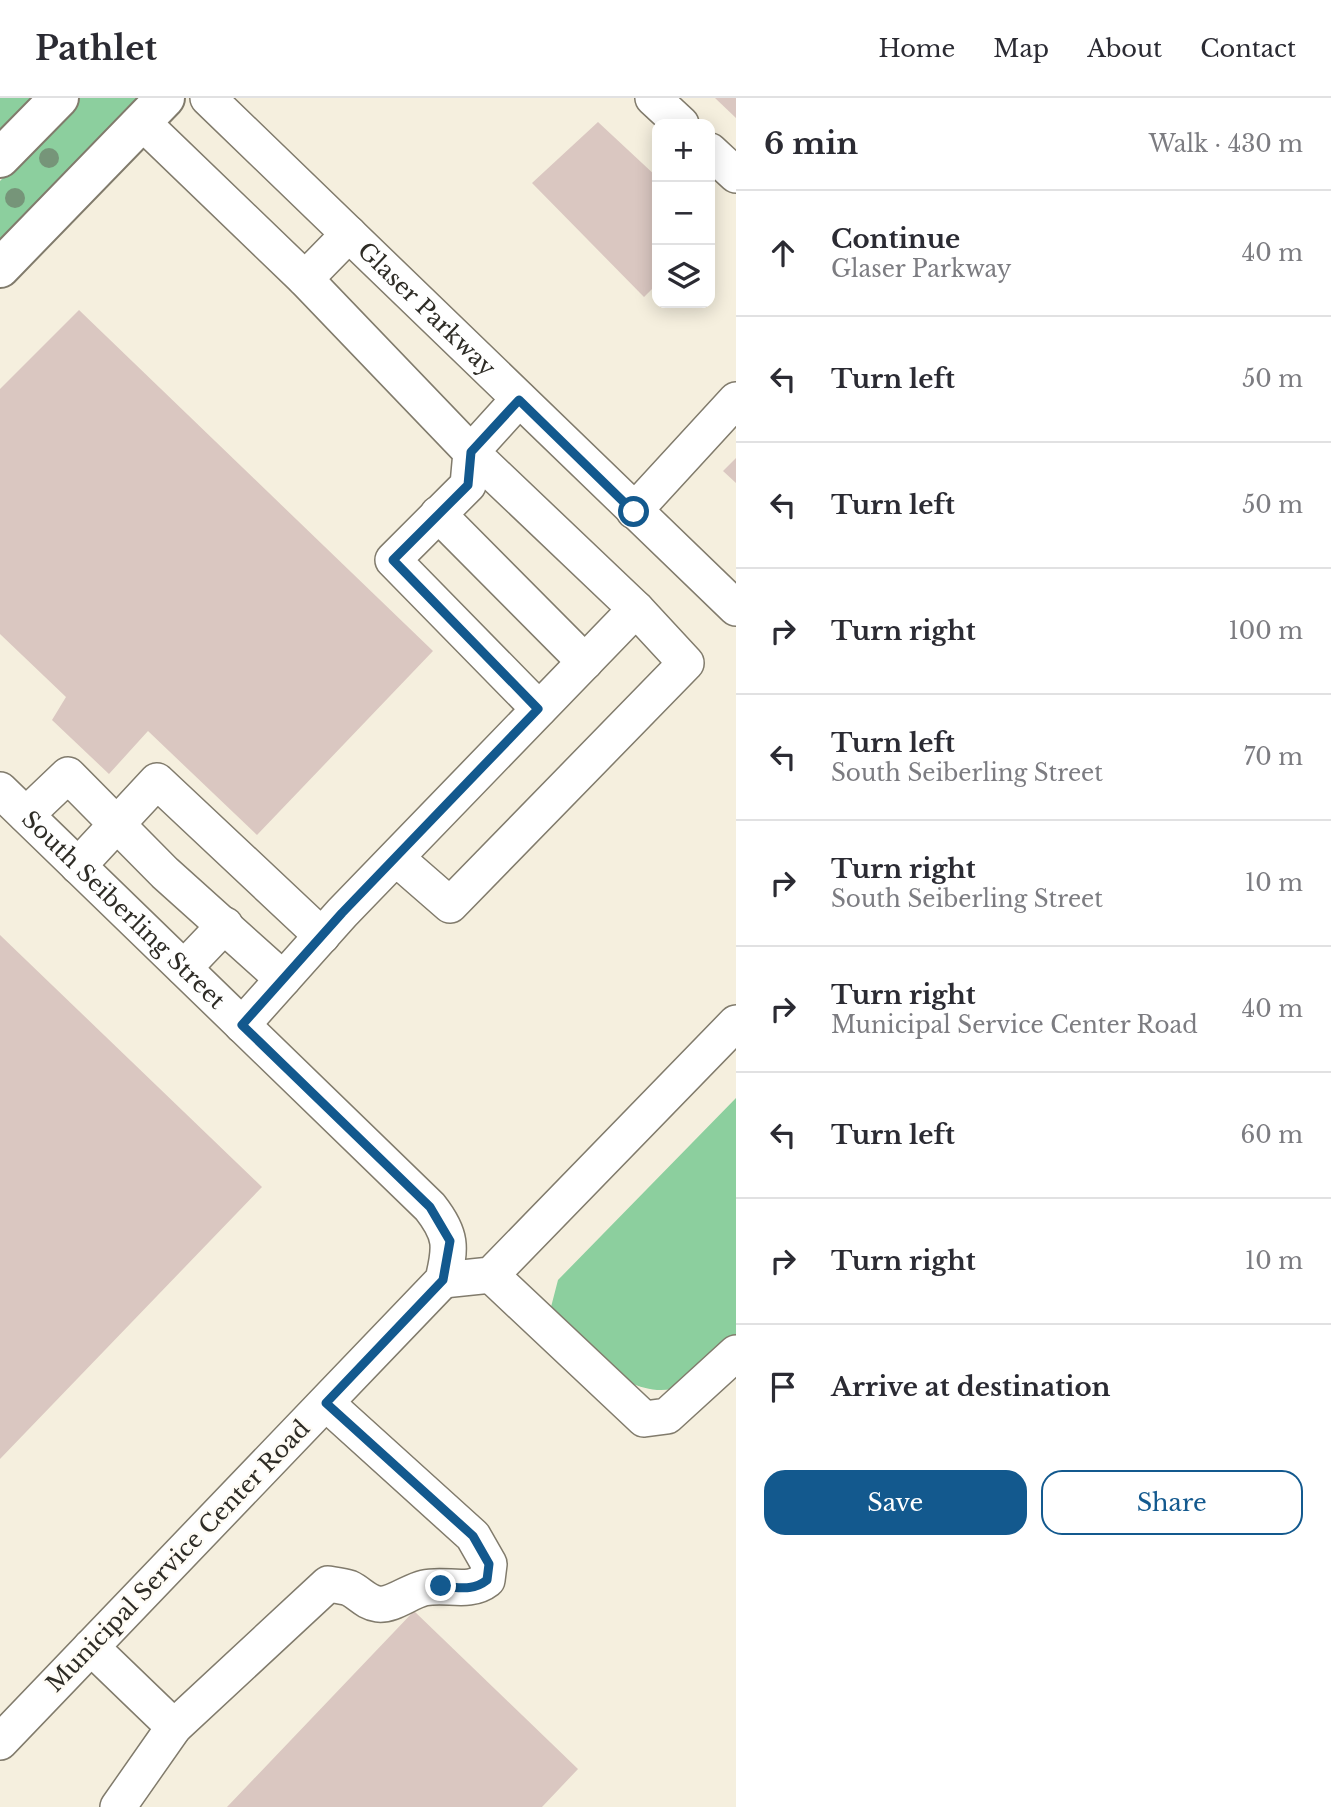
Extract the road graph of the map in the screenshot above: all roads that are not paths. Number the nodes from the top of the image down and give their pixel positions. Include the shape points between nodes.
1 (59, 98) edge
2 (208, 98) edge
3 (653, 98) edge
4 (154, 110) edge
5 (676, 119) edge
6 (715, 156) edge
7 (0, 158) edge
8 (736, 175) edge
9 (349, 234) junction
10 (0, 268) edge
11 (305, 279) junction
12 (519, 400) junction
13 (736, 400) edge
14 (471, 452) junction
15 (634, 512) junction
16 (438, 514) junction
17 (736, 608) edge
18 (636, 609) junction
19 (584, 662) junction
20 (538, 709) junction
21 (0, 790) edge
22 (26, 815) junction
23 (117, 826) junction
24 (396, 858) junction
25 (78, 866) junction
26 (225, 925) junction
27 (322, 936) junction
28 (184, 968) junction
29 (283, 979) junction
30 (736, 1023) edge
31 (242, 1025) junction
32 (491, 1275) junction
33 (443, 1280) junction
34 (736, 1353) edge
35 (326, 1403) junction
36 (91, 1647) junction
37 (174, 1727) junction
38 (0, 1742) edge
39 (118, 1807) edge

1 - 7 main road
2 - 9 street, Glaser Parkway
3 - 5 street
4 - 10 main road
4 - 11 street
6 - 8 street
9 - 11 street
9 - 12 street, Glaser Parkway
11 - 14 street
12 - 14 street
12 - 15 street, Glaser Parkway
13 - 15 street
14 - 16 street via 468,485
14 - 18 street
15 - 17 street, Glaser Parkway
16 - 19 street
16 - 20 street via 393,560
18 - 19 street
18 - 24 street via 686,663 450,905
19 - 20 street
20 - 24 street
21 - 22 street, South Seiberling Street
22 - 23 street via 68,775
22 - 25 street, South Seiberling Street
23 - 25 street
23 - 26 street
23 - 27 street via 157,781
24 - 27 street
25 - 28 street, South Seiberling Street
26 - 28 street
26 - 29 street
27 - 29 street
28 - 31 street, South Seiberling Street
29 - 31 street
30 - 32 street
31 - 33 street, South Seiberling Street via 437,1216 451,1249
32 - 33 street
32 - 34 street via 644,1419 667,1416
33 - 35 street, Municipal Service Center Road
35 - 36 street, Municipal Service Center Road
35 - 37 street via 473,1536 489,1564 487,1580 467,1589 422,1588 384,1604 363,1599 349,1588 327,1584
36 - 37 street
36 - 38 street, Municipal Service Center Road
37 - 39 street

